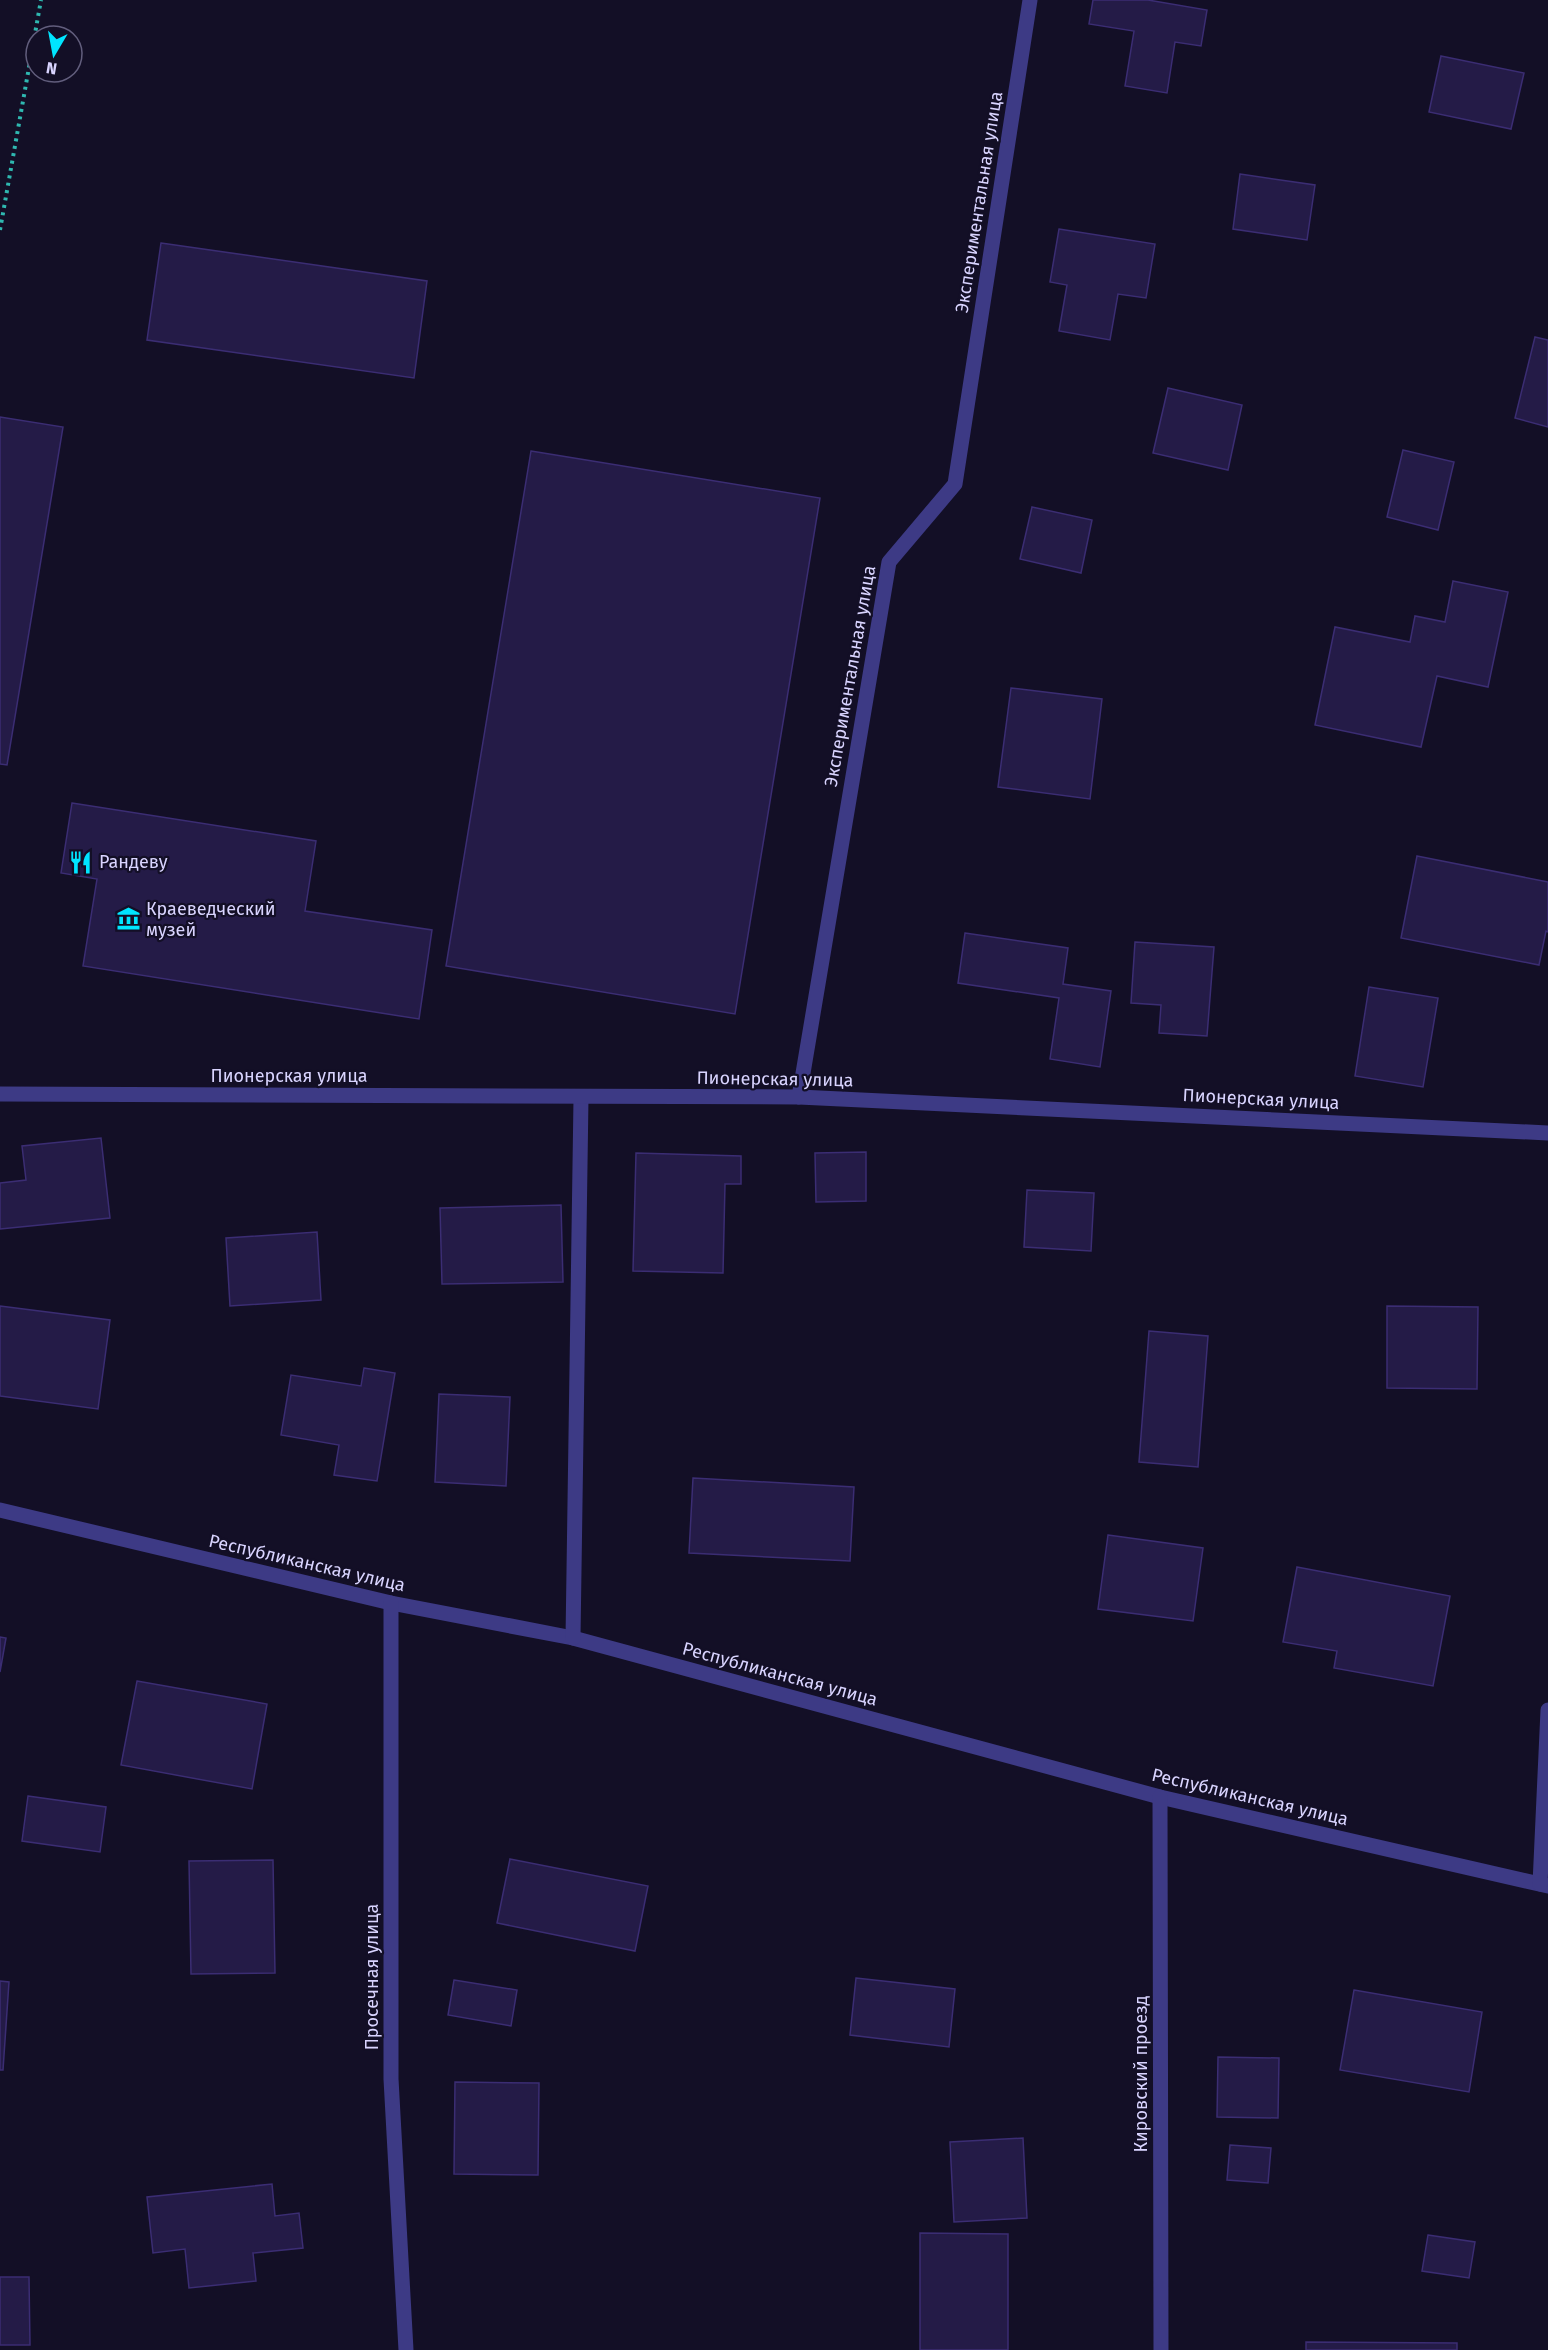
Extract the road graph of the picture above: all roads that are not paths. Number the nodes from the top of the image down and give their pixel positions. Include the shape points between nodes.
1 (1030, 0) edge
2 (0, 1094) edge
3 (800, 1097) junction
4 (581, 1098) junction
5 (1548, 1133) edge
6 (0, 1510) edge
7 (391, 1603) junction
8 (573, 1638) junction
9 (1548, 1710) edge
10 (1160, 1797) junction
11 (1544, 1885) edge
12 (406, 2350) edge
13 (1161, 2350) edge

1 - 3 street, Экспериментальная улица via 955,484 889,562
2 - 4 street, Пионерская улица
3 - 4 street, Пионерская улица
3 - 5 street, Пионерская улица
4 - 8 street
6 - 7 street, Республиканская улица
7 - 8 street, Республиканская улица
7 - 12 street, Просечная улица via 392,2079
8 - 10 street, Республиканская улица
9 - 11 street
10 - 11 street, Республиканская улица
10 - 13 street, Кировский проезд

